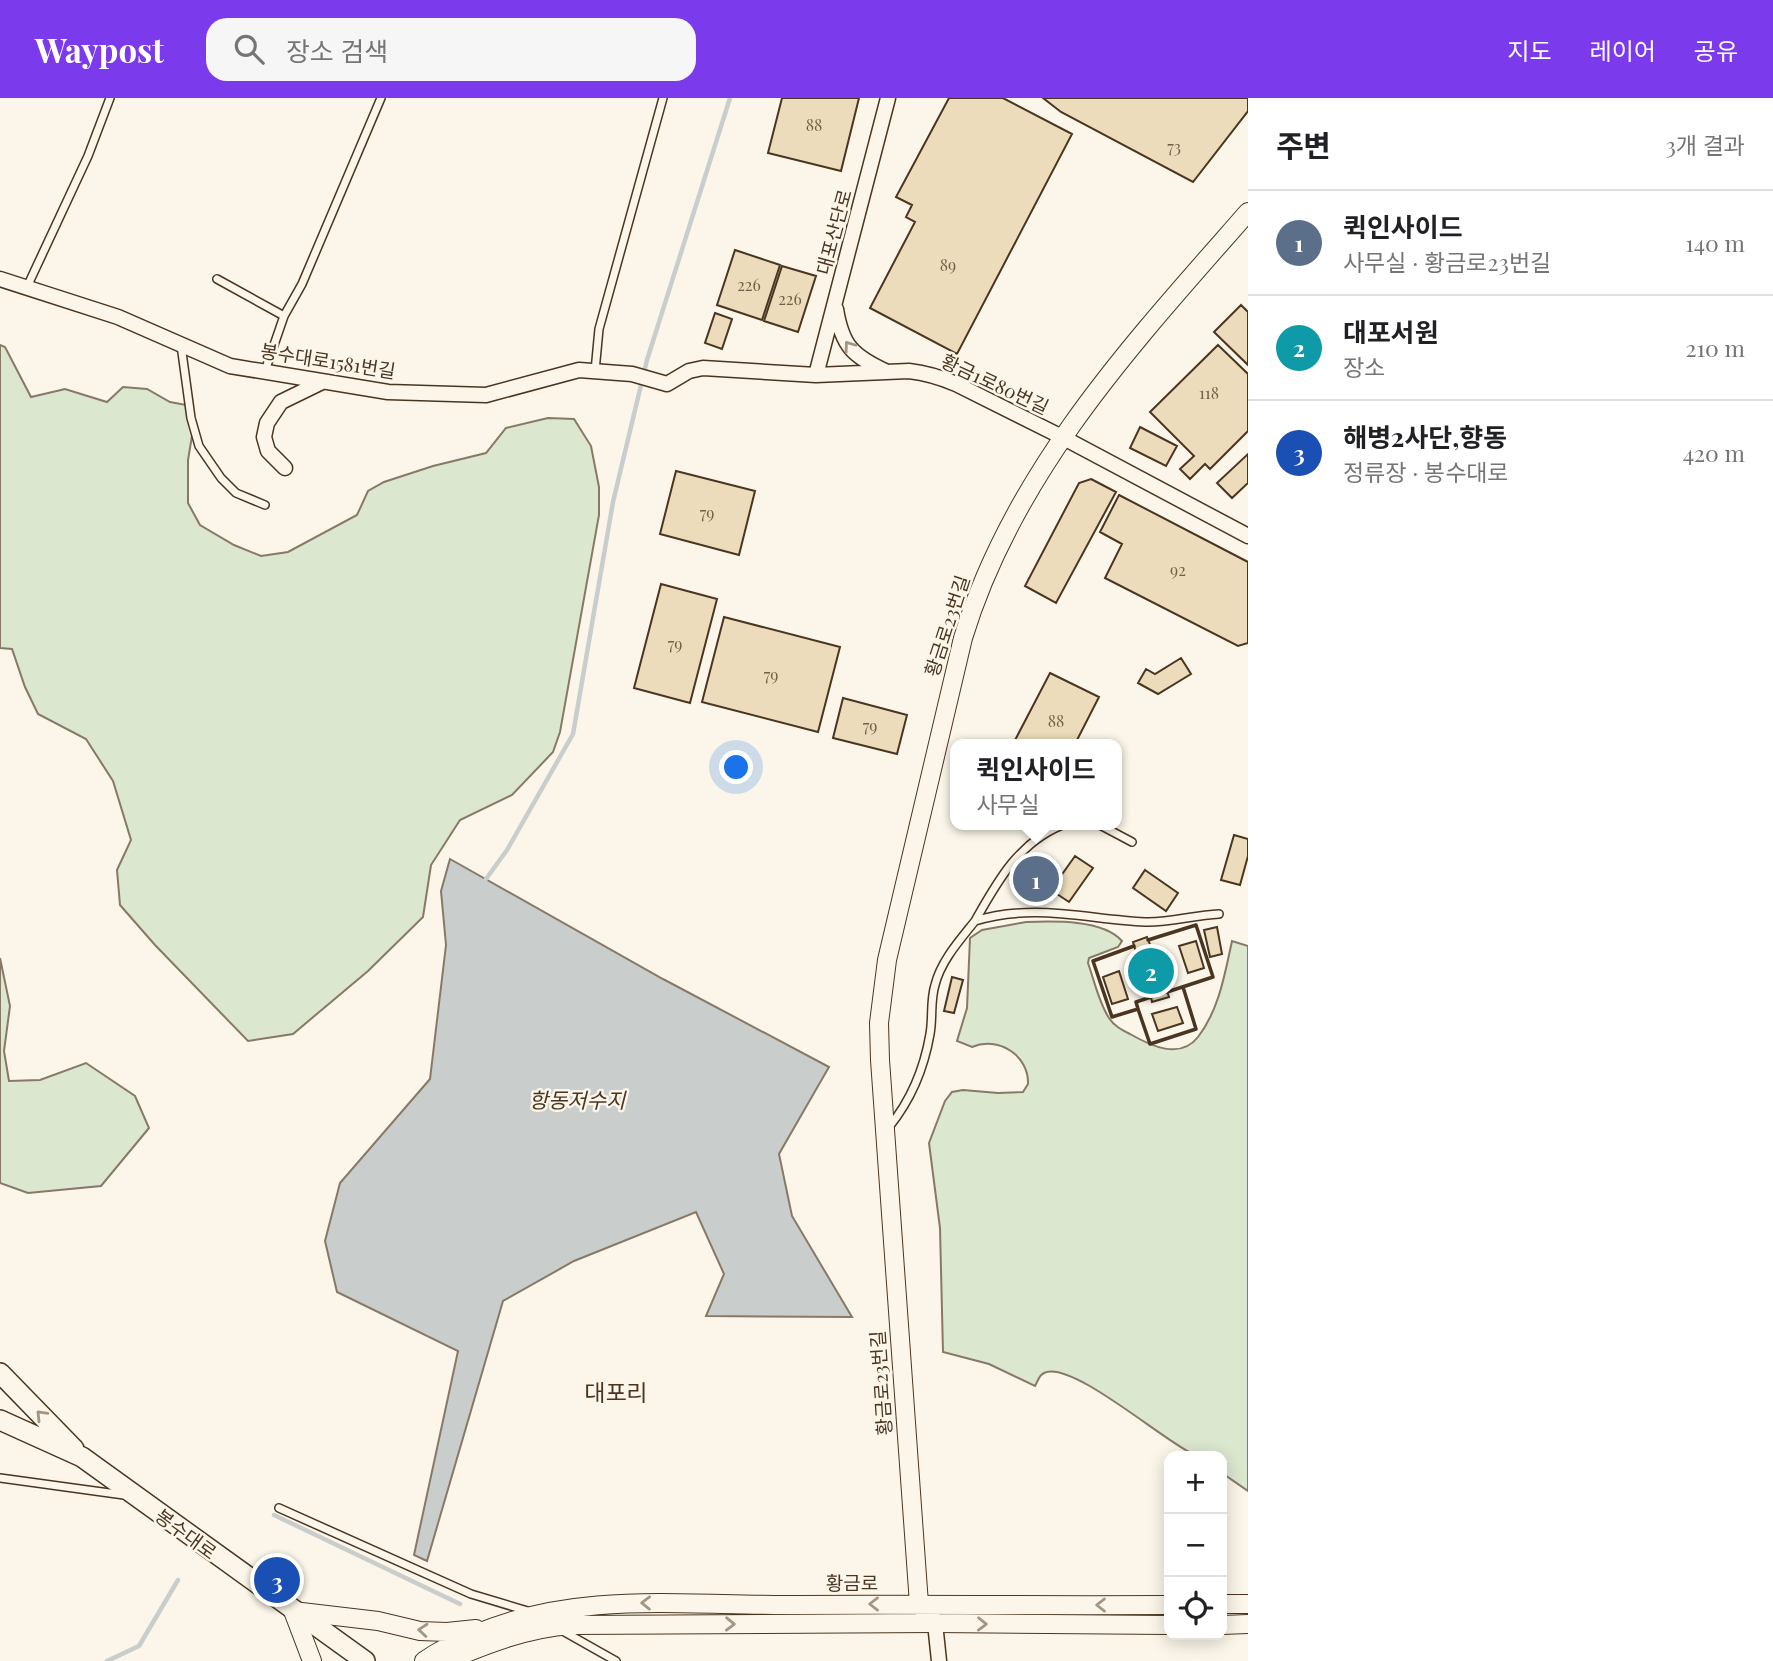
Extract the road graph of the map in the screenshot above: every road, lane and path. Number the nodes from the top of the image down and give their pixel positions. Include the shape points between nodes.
1 (110, 98) edge
2 (381, 98) edge
3 (663, 98) edge
4 (888, 98) edge
5 (1248, 212) edge
6 (0, 279) edge
7 (217, 279) dead end
8 (27, 287) junction
9 (835, 302) junction
10 (284, 316) junction
11 (181, 344) junction
12 (595, 371) junction
13 (265, 372) junction
14 (887, 372) junction
15 (816, 375) junction
16 (324, 381) junction
17 (661, 384) joint
18 (1062, 436) junction
19 (285, 468) dead end
20 (265, 505) dead end
21 (1248, 536) edge
22 (1052, 830) edge
23 (1109, 830) edge
24 (1132, 842) dead end
25 (1219, 914) dead end
26 (975, 922) junction
27 (884, 1133) junction
28 (0, 1373) edge
29 (0, 1420) edge
30 (82, 1457) junction
31 (0, 1478) edge
32 (135, 1496) junction
33 (279, 1508) dead end
34 (919, 1604) junction
35 (1227, 1604) edge
36 (1248, 1604) edge
37 (1164, 1605) edge
38 (293, 1611) junction
39 (535, 1613) junction
40 (935, 1623) junction
41 (1164, 1625) edge
42 (1227, 1625) edge
43 (1248, 1625) edge
44 (555, 1626) junction
45 (491, 1627) junction
46 (507, 1638) junction
47 (312, 1661) edge
48 (365, 1661) edge
49 (424, 1661) edge
50 (447, 1661) edge
51 (488, 1661) edge
52 (616, 1661) edge
53 (939, 1661) edge

1 - 8 lane
2 - 10 lane via 302,285
3 - 12 lane via 599,329
4 - 9 street, 대포산단로
5 - 18 street, 황금로23번길
6 - 8 street, 봉수대로1581번길
7 - 10 lane
8 - 11 street, 봉수대로1581번길
14 -> 9 street via 850,349
9 - 15 street, 대포산단로
10 - 13 lane
11 - 13 street, 봉수대로1581번길 via 230,366
11 - 20 lane via 191,418 200,446 236,493
12 - 16 street, 봉수대로1581번길 via 579,370 486,395 388,392
12 - 17 street, 봉수대로1581번길 via 632,374
13 - 16 street, 봉수대로1581번길
14 - 15 street, 황금1로80번길
14 - 18 street, 황금1로80번길 via 939,376
15 - 17 street, 황금1로80번길 via 703,368
16 - 19 street via 281,402 267,423 264,438 268,452
18 - 21 street, 황금1로80번길
18 - 27 street, 황금로23번길 via 1000,542 972,608 948,695 881,992
22 - 26 lane via 1015,858
23 - 24 lane
25 - 26 lane via 1146,922 1026,912
26 - 27 lane via 940,971 921,1071 910,1100
27 - 34 street, 황금로23번길
30 -> 28 main road
29 - 30 main road, 봉수대로
30 - 32 main road, 봉수대로
31 - 32 lane
32 - 38 main road, 봉수대로
33 - 39 lane, 황금로 via 471,1594
37 -> 34 street, 황금로
34 -> 39 street, 황금로 via 634,1603
34 - 40 street
35 - 36 street
45 -> 38 street via 419,1631
38 - 47 street
38 - 48 main road, 봉수대로
39 - 45 street, 황금로
40 -> 41 street
44 -> 40 street
40 - 53 street
42 - 43 street
44 - 46 street
44 - 52 lane
45 - 49 street, 황금로
46 - 50 street
46 - 51 street

